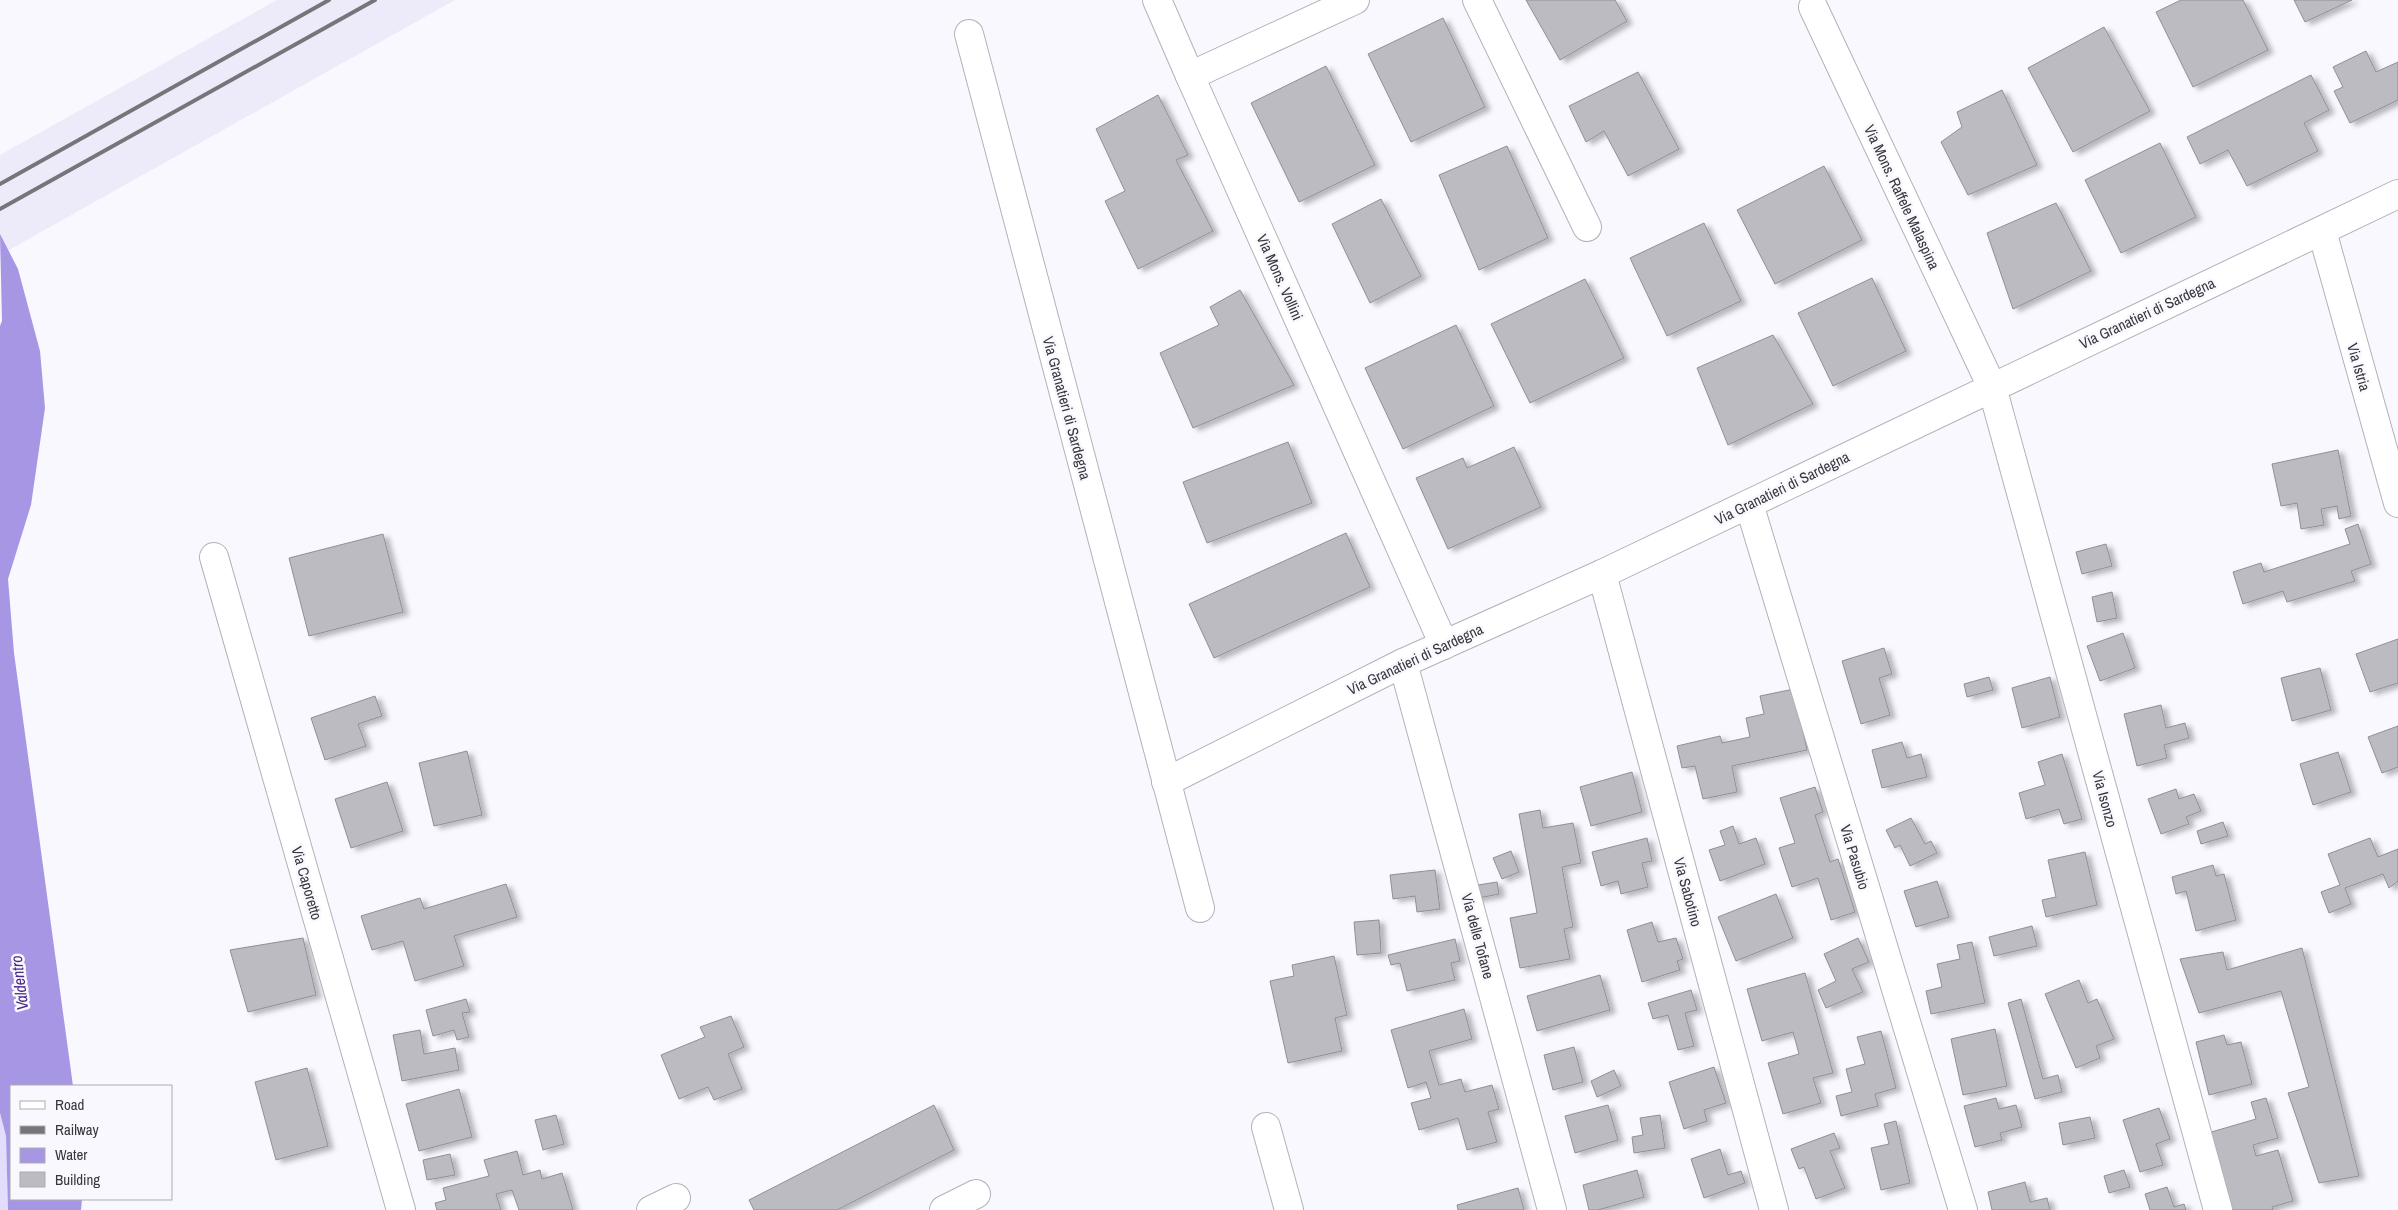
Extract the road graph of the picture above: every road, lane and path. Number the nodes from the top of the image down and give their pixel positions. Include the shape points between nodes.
1 (1157, 0) edge
2 (1355, 0) edge
3 (1477, 0) edge
4 (1812, 7) dead end
5 (969, 34) dead end
6 (1190, 76) junction
7 (2398, 194) edge
8 (1587, 227) dead end
9 (2322, 231) junction
10 (1992, 387) junction
11 (2398, 503) edge
12 (1749, 504) junction
13 (214, 557) dead end
14 (1602, 574) junction
15 (1444, 645) junction
16 (1404, 663) junction
17 (1166, 782) junction
18 (1200, 908) dead end
19 (1266, 1127) dead end
20 (976, 1194) dead end
21 (676, 1198) dead end
22 (401, 1210) edge
23 (651, 1210) edge
24 (944, 1210) edge
25 (1289, 1210) edge
26 (1552, 1210) edge
27 (1774, 1210) edge
28 (1963, 1210) edge
29 (2218, 1210) edge

1 - 6 street, Via Mons. Vollini
2 - 6 street
3 - 8 street
4 - 10 street, Via Mons. Raffele Malaspina
5 - 17 street, Via Granatieri di Sardegna
6 - 15 street, Via Mons. Vollini
7 - 9 street, Via Granatieri di Sardegna
9 - 10 street, Via Granatieri di Sardegna
9 - 11 street, Via Istria
10 - 12 street, Via Granatieri di Sardegna
10 - 29 street, Via Isonzo
12 - 14 street, Via Granatieri di Sardegna
12 - 28 street, Via Pasubio
13 - 22 street, Via Caporetto
14 - 15 street, Via Granatieri di Sardegna
14 - 27 street, Via Sabotino
15 - 16 street, Via Granatieri di Sardegna
16 - 17 street, Via Granatieri di Sardegna
16 - 26 street, Via delle Tofane
17 - 18 street, Via Granatieri di Sardegna
19 - 25 street
20 - 24 street
21 - 23 street

